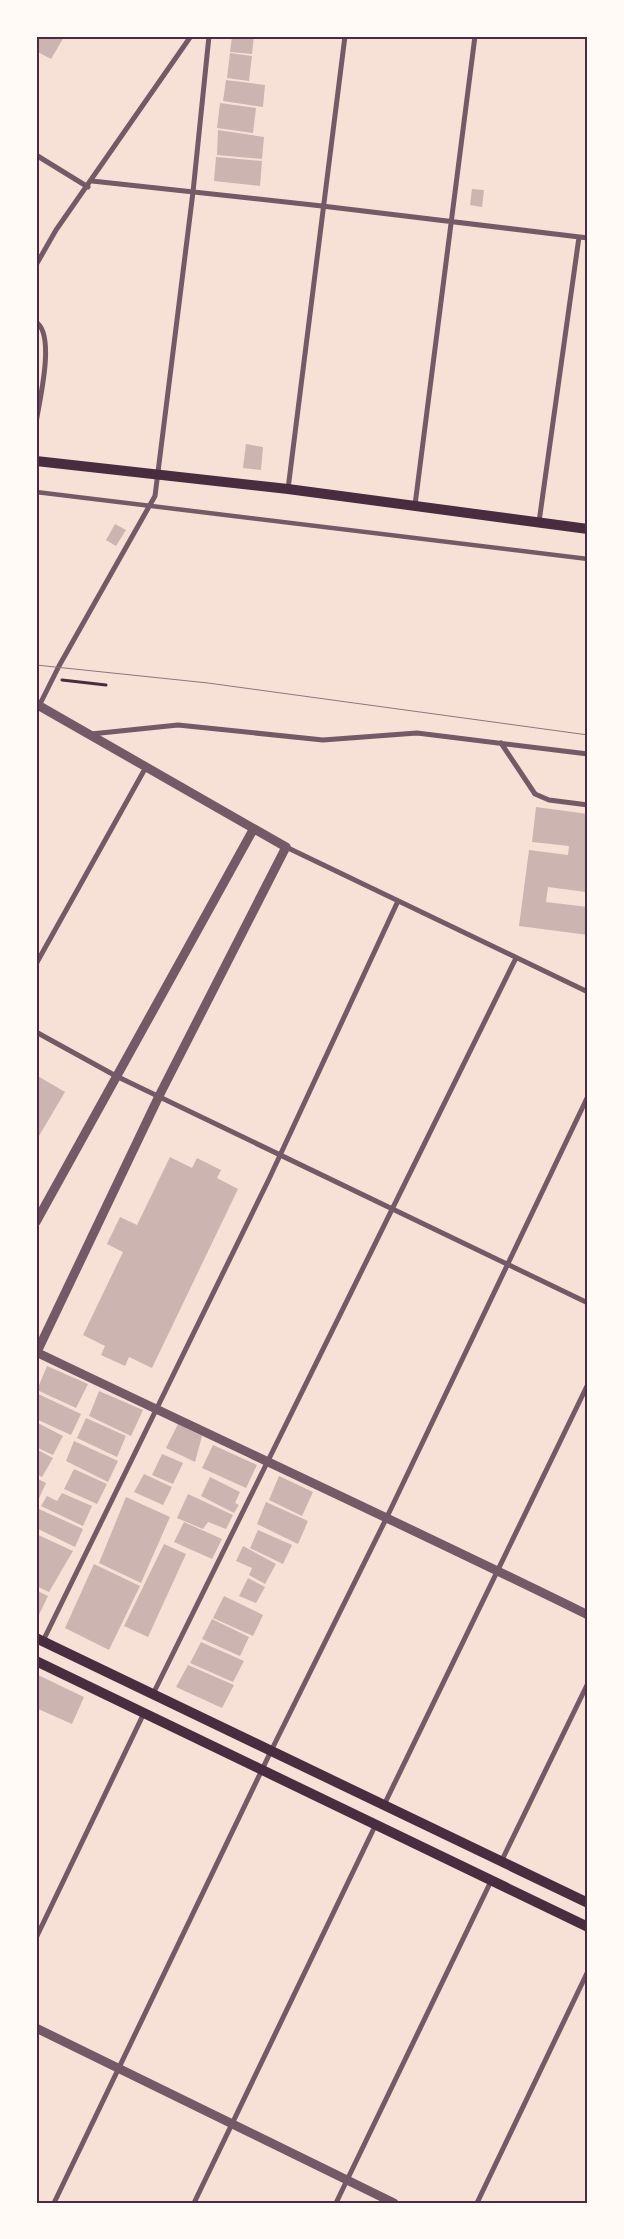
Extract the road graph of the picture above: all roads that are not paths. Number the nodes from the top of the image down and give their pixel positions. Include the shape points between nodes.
1 (190, 36) edge
2 (209, 36) edge
3 (344, 36) edge
4 (474, 36) edge
5 (36, 155) edge
6 (92, 181) junction
7 (88, 187) junction
8 (194, 192) junction
9 (322, 206) junction
10 (450, 221) junction
11 (579, 237) junction
12 (588, 238) edge
13 (36, 265) edge
14 (36, 322) edge
15 (36, 423) edge
16 (36, 461) edge
17 (158, 475) junction
18 (288, 489) junction
19 (36, 492) edge
20 (151, 505) junction
21 (415, 506) junction
22 (539, 522) junction
23 (588, 529) edge
24 (588, 559) edge
25 (37, 707) edge
26 (88, 735) junction
27 (501, 742) junction
28 (588, 754) edge
29 (146, 767) junction
30 (588, 805) edge
31 (253, 830) junction
32 (286, 847) junction
33 (398, 901) junction
34 (516, 958) junction
35 (36, 964) edge
36 (588, 992) edge
37 (36, 1032) edge
38 (116, 1076) junction
39 (159, 1096) junction
40 (588, 1096) edge
41 (279, 1155) junction
42 (392, 1210) junction
43 (36, 1222) edge
44 (506, 1264) junction
45 (588, 1303) edge
46 (36, 1352) edge
47 (588, 1384) edge
48 (156, 1407) junction
49 (268, 1460) junction
50 (386, 1519) junction
51 (498, 1570) junction
52 (588, 1615) edge
53 (40, 1640) edge
54 (36, 1661) edge
55 (588, 1682) edge
56 (153, 1694) junction
57 (144, 1713) junction
58 (271, 1751) junction
59 (262, 1770) junction
60 (384, 1805) junction
61 (376, 1824) junction
62 (502, 1860) junction
63 (492, 1880) junction
64 (588, 1903) edge
65 (588, 1927) edge
66 (36, 1938) edge
67 (588, 1971) edge
68 (36, 2028) edge
69 (119, 2067) junction
70 (232, 2123) junction
71 (346, 2180) junction
72 (54, 2203) edge
73 (194, 2203) edge
74 (336, 2203) edge
75 (394, 2203) edge
76 (476, 2203) edge

1 - 6 street
2 - 8 street
3 - 9 street
4 - 10 street
5 - 7 street
6 - 7 street
6 - 8 street
7 - 13 street via 56,230
8 - 9 street
8 - 17 street
9 - 10 street
9 - 18 street
10 - 11 street
10 - 21 street
11 - 12 street
11 - 22 street
14 - 15 street via 46,340
16 - 17 main road
17 - 18 main road
17 - 20 street via 156,496
18 - 21 main road
19 - 20 street
20 - 24 street
20 - 25 street
21 - 22 main road
22 - 23 main road
25 - 26 street
26 - 27 street via 178,725 323,740 417,733
26 - 29 street
27 - 28 street
27 - 30 street via 535,794 549,800
29 - 31 street
29 - 35 street
31 - 32 street
31 - 38 street
32 - 33 street
32 - 39 street
33 - 34 street
33 - 41 street
34 - 36 street
34 - 42 street
37 - 38 street
38 - 39 street
38 - 43 street
39 - 41 street
39 - 46 street
40 - 44 street
41 - 42 street
41 - 48 street
42 - 44 street
42 - 49 street
44 - 45 street
44 - 50 street
46 - 48 street
47 - 51 street
48 - 49 street
48 - 53 street
49 - 50 street
49 - 56 street
50 - 51 street
50 - 58 street
51 - 52 street
51 - 60 street
53 - 56 main road
54 - 57 main road
55 - 62 street
56 - 58 main road
57 - 59 main road
57 - 66 street
58 - 59 street
58 - 60 main road
59 - 61 main road
59 - 69 street
60 - 62 main road
61 - 63 main road
61 - 70 street
62 - 64 main road
63 - 65 main road
63 - 71 street
67 - 76 street
68 - 69 street
69 - 70 street
69 - 72 street
70 - 71 street
70 - 73 street
71 - 74 street
71 - 75 street

